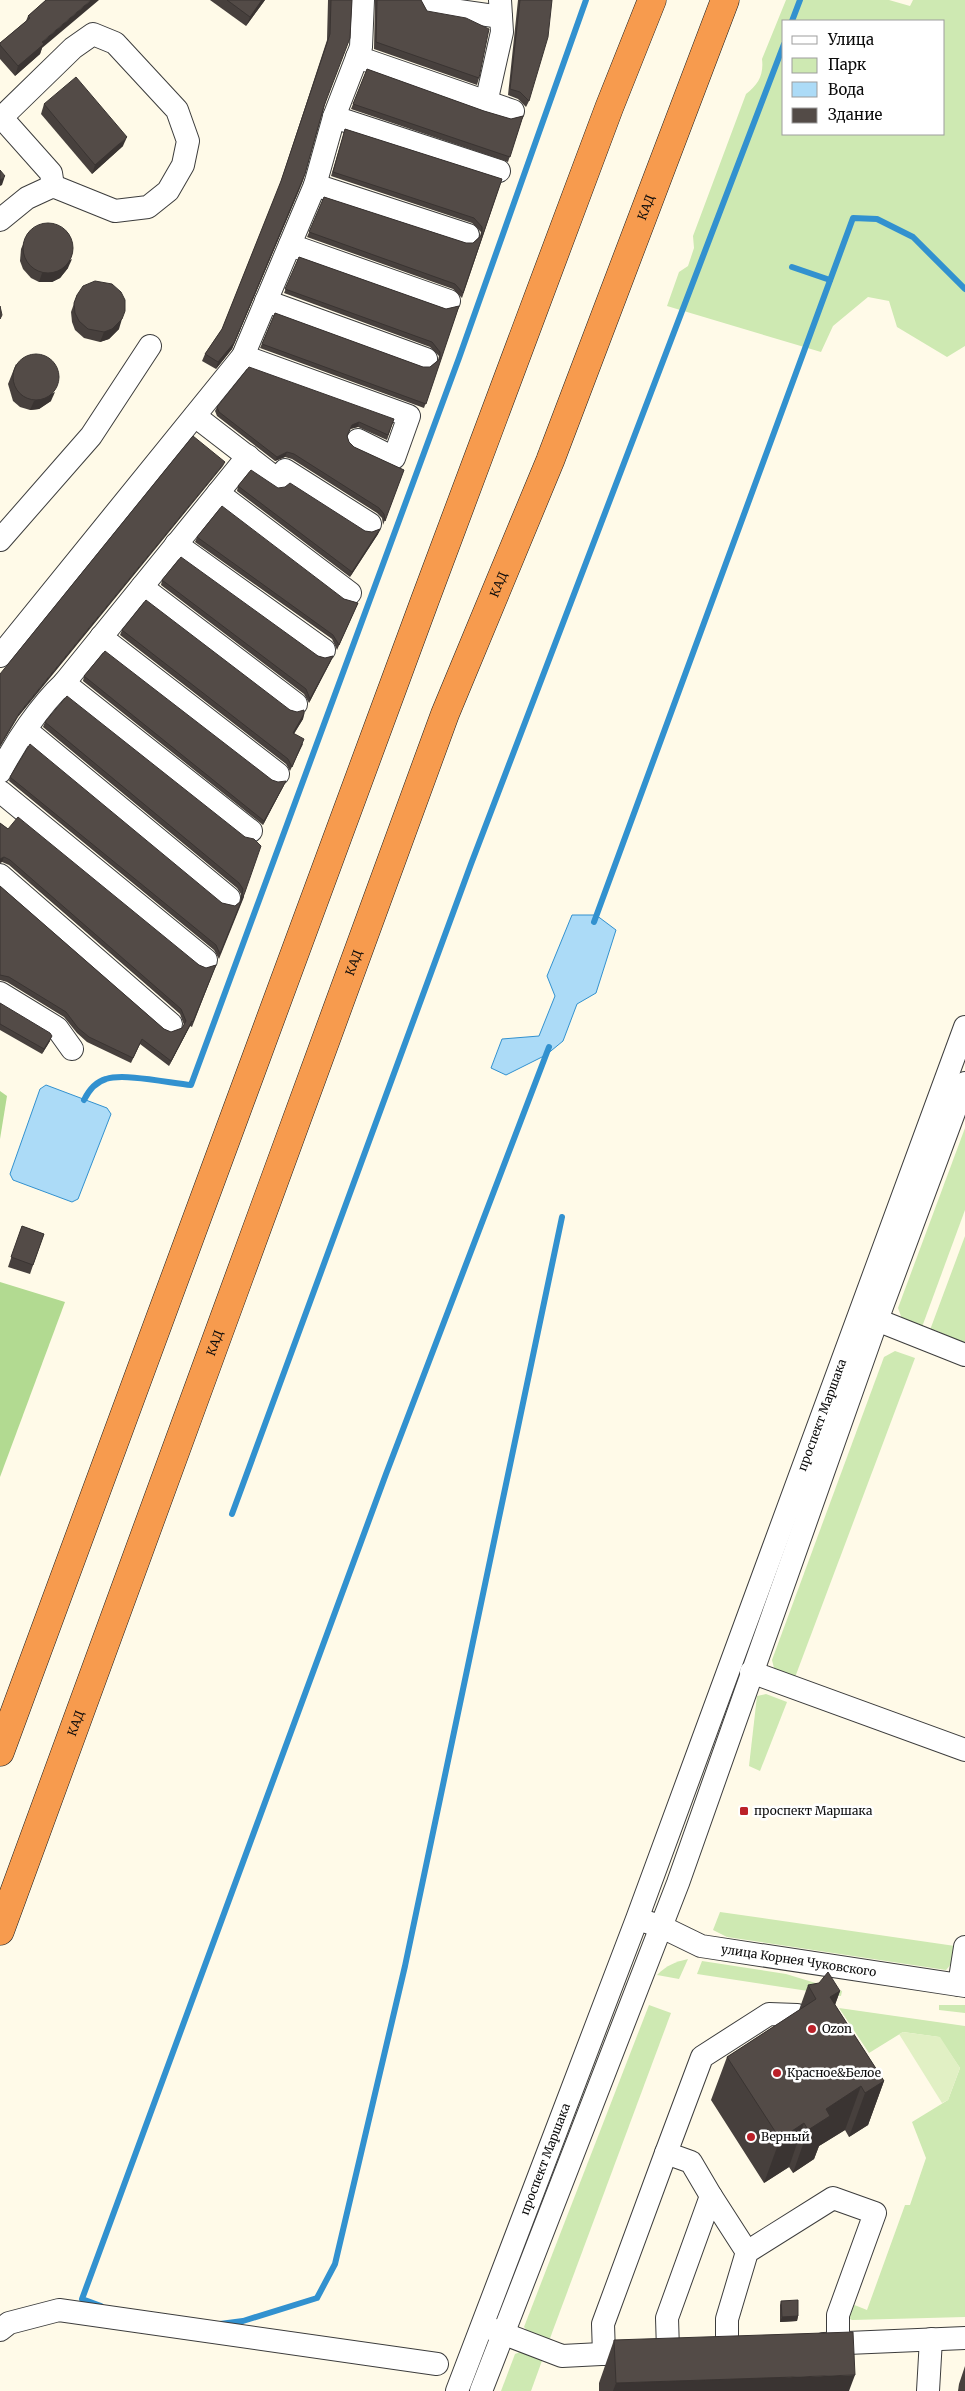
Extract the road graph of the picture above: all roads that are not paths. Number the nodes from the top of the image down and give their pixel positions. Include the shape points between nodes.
1 (363, 0) edge
2 (432, 0) edge
3 (652, 0) edge
4 (725, 0) edge
5 (501, 8) edge
6 (357, 57) junction
7 (486, 103) junction
8 (513, 111) dead end
9 (334, 118) junction
10 (1, 119) edge
11 (499, 171) dead end
12 (315, 185) junction
13 (53, 186) junction
14 (0, 220) edge
15 (468, 235) dead end
16 (290, 245) junction
17 (266, 301) junction
18 (449, 301) dead end
19 (150, 346) dead end
20 (242, 356) junction
21 (426, 359) dead end
22 (195, 416) junction
23 (358, 440) dead end
24 (248, 456) junction
25 (218, 493) junction
26 (370, 524) dead end
27 (0, 540) edge
28 (176, 544) junction
29 (142, 587) junction
30 (350, 593) dead end
31 (101, 637) junction
32 (324, 650) dead end
33 (0, 656) edge
34 (64, 684) junction
35 (296, 704) dead end
36 (26, 730) junction
37 (0, 772) edge
38 (278, 774) dead end
39 (0, 792) edge
40 (251, 831) dead end
41 (0, 875) edge
42 (229, 898) dead end
43 (206, 960) dead end
44 (0, 993) edge
45 (171, 1024) dead end
46 (965, 1027) edge
47 (72, 1049) dead end
48 (965, 1083) edge
49 (877, 1320) junction
50 (965, 1355) edge
51 (752, 1672) junction
52 (965, 1750) edge
53 (0, 1752) edge
54 (637, 1919) junction
55 (662, 1927) junction
56 (0, 1931) edge
57 (965, 1947) edge
58 (962, 1985) edge
59 (797, 2015) edge
60 (666, 2153) junction
61 (712, 2196) junction
62 (747, 2252) junction
63 (482, 2325) junction
64 (0, 2330) edge
65 (503, 2334) junction
66 (965, 2338) edge
67 (931, 2340) junction
68 (838, 2343) junction
69 (802, 2345) edge
70 (707, 2349) junction
71 (604, 2354) junction
72 (437, 2364) dead end
73 (457, 2391) edge
74 (481, 2391) edge
75 (928, 2391) edge

1 - 6 street via 361,47
2 - 5 street via 432,7
3 - 53 highway via 425,600
4 - 56 highway, КАД via 550,462 445,714
5 - 7 street via 502,32
6 - 7 street
6 - 9 street
7 - 8 street
9 - 11 street
9 - 12 street
10 - 13 street via 51,173
10 - 13 street via 73,48 93,34 115,42 177,110 188,141 183,164 168,191 148,207 115,211
12 - 15 street
12 - 16 street
13 - 14 street via 27,198
16 - 17 street
16 - 18 street
17 - 20 street
17 - 21 street
19 - 27 street via 91,436
20 - 22 street
20 - 23 street via 409,416 394,458
22 - 24 street
22 - 33 street
24 - 25 street
24 - 26 street via 278,480 286,470
25 - 28 street
25 - 30 street
28 - 29 street
28 - 32 street
29 - 31 street
29 - 35 street
31 - 34 street
31 - 38 street
34 - 36 street via 54,692
34 - 40 street
36 - 37 street
36 - 42 street
39 - 43 street
41 - 45 street
44 - 47 street via 57,1028
46 - 54 street, проспект Маршака
48 - 49 street, проспект Маршака
49 - 50 street
49 - 51 street, проспект Маршака
51 - 52 street
51 - 55 street, проспект Маршака
54 - 55 street, улица Корнея Чуковского
54 - 63 street, проспект Маршака
55 - 58 street, улица Корнея Чуковского via 701,1946
55 - 65 street, проспект Маршака
57 - 58 street
59 - 60 street via 769,2014 702,2057
60 - 61 street via 691,2162
60 - 71 street via 603,2324
61 - 62 street
61 - 70 street via 667,2318
62 - 68 street via 833,2198 876,2213 838,2315
62 - 70 street via 727,2319
63 - 65 street
63 - 73 street, проспект Маршака
64 - 72 street via 9,2323 59,2310
65 - 71 street via 562,2356
65 - 74 street, проспект Маршака
66 - 67 street
67 - 68 street
67 - 75 street
68 - 69 street
70 - 71 street

